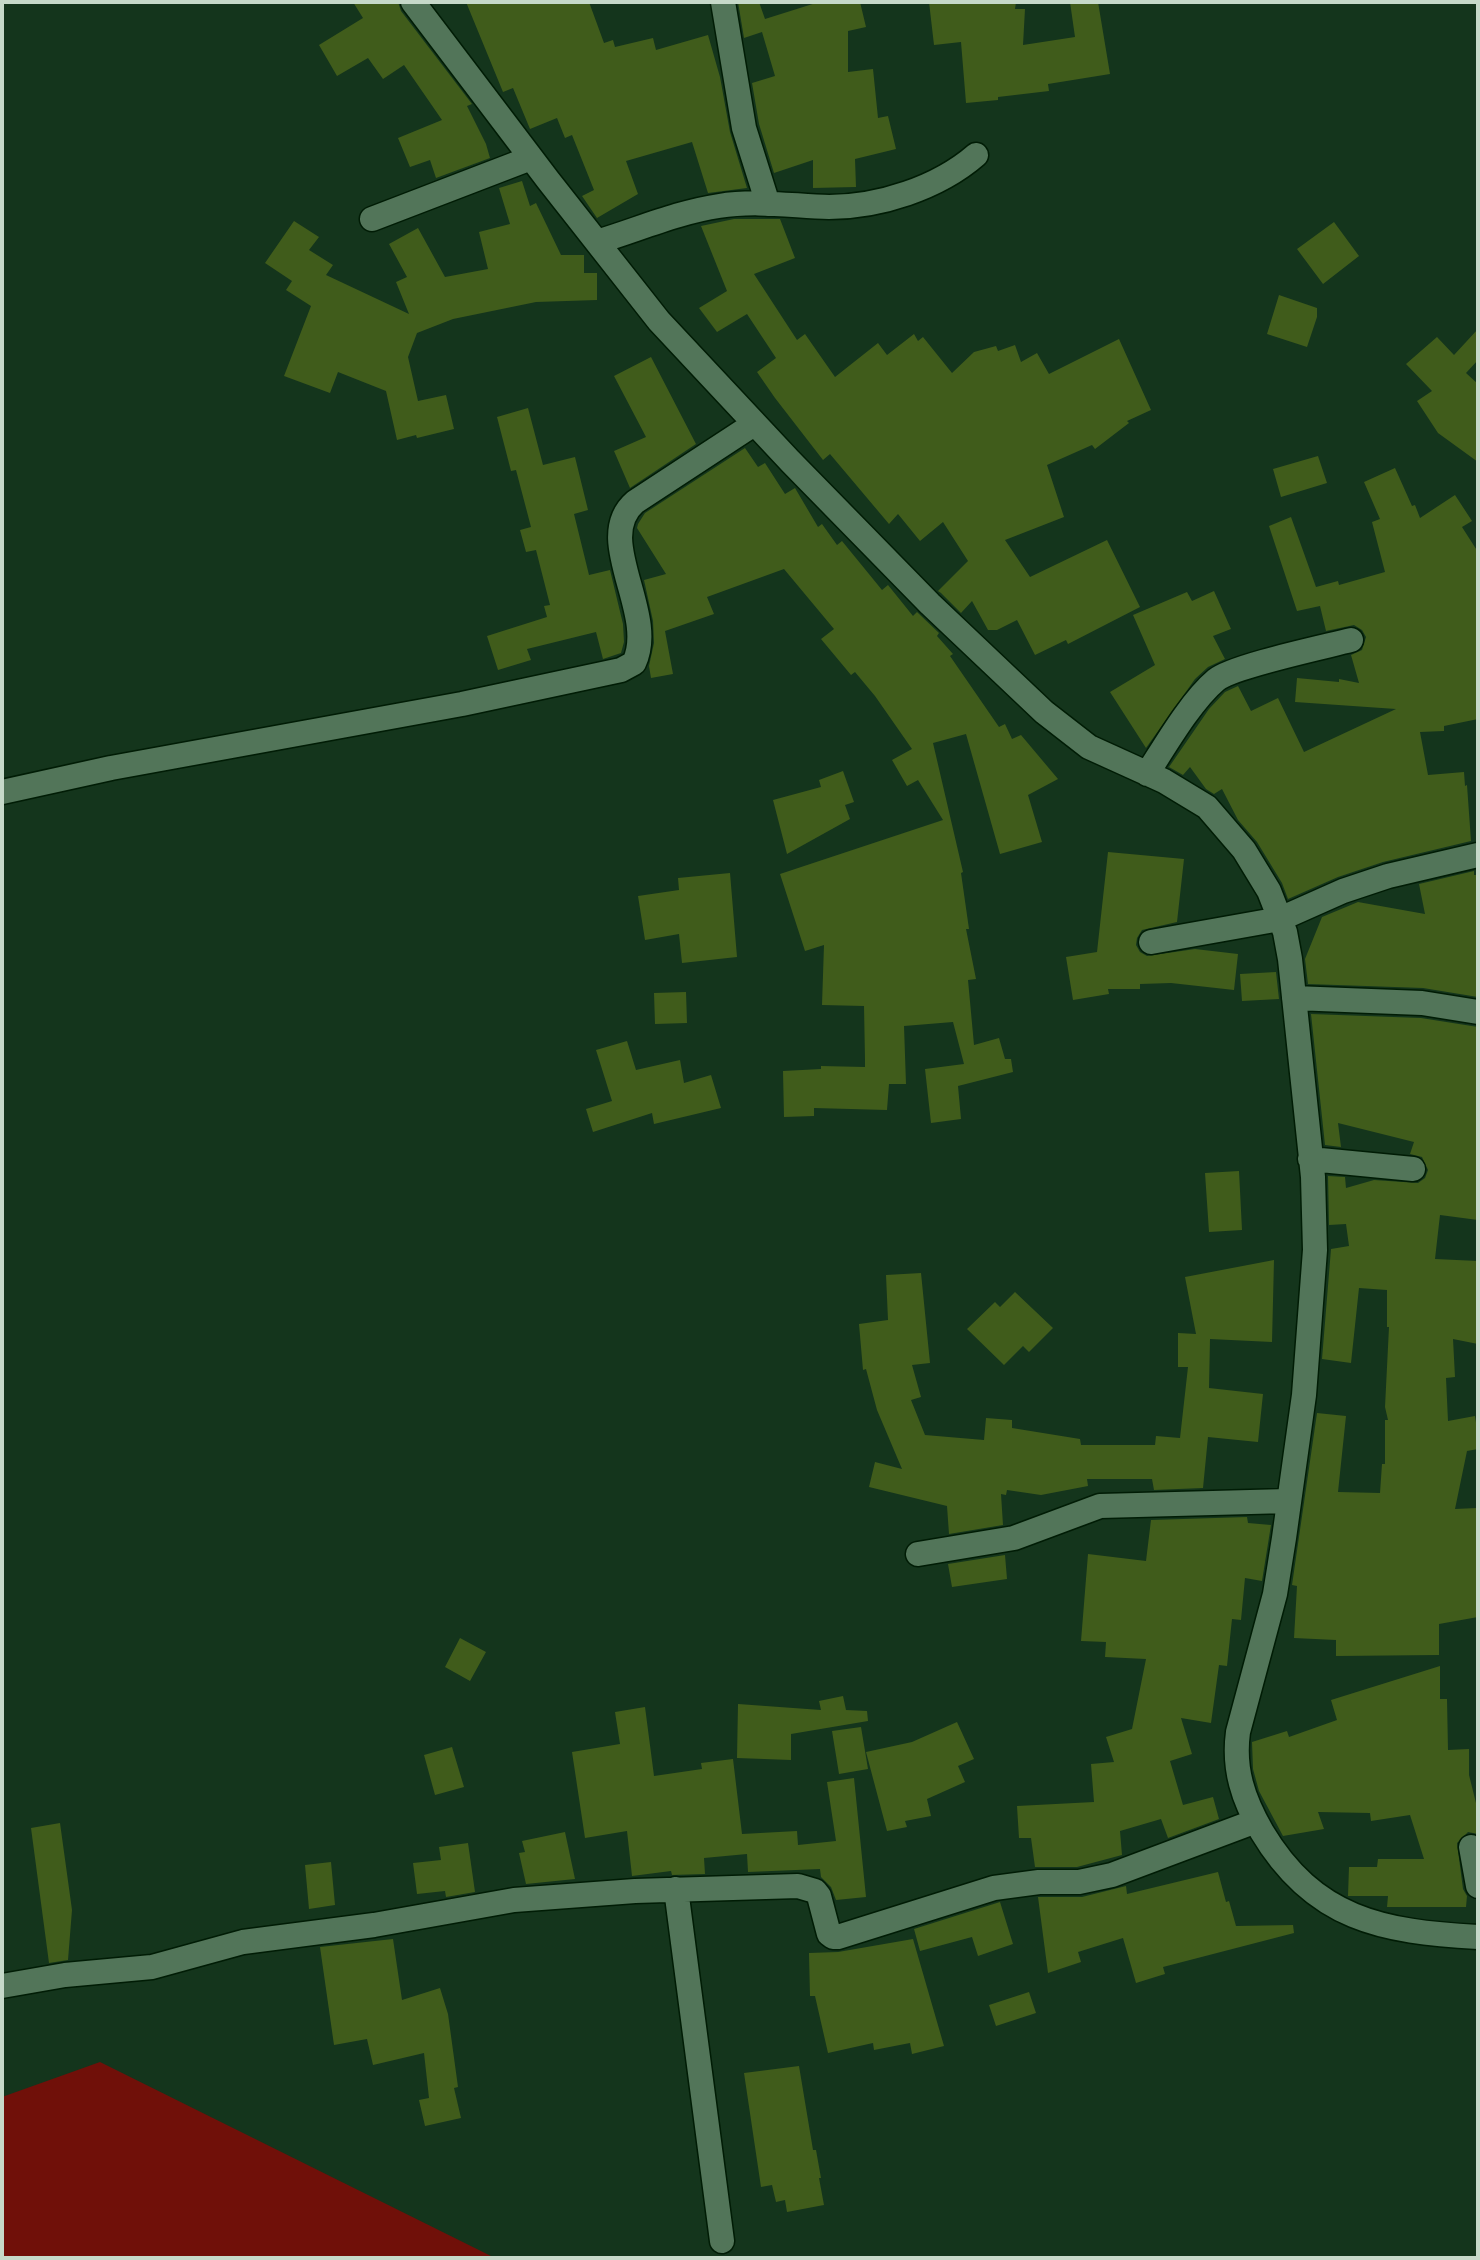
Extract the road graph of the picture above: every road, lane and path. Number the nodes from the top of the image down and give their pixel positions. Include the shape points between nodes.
1 (413, 2) edge
2 (723, 2) edge
3 (976, 155) dead end
4 (531, 158) junction
5 (768, 204) junction
6 (372, 219) dead end
7 (597, 242) junction
8 (754, 424) junction
9 (1351, 640) dead end
10 (1147, 774) junction
11 (2, 792) edge
12 (1478, 855) edge
13 (1280, 919) junction
14 (1151, 942) dead end
15 (1294, 998) junction
16 (1478, 1012) edge
17 (1310, 1159) junction
18 (1413, 1169) dead end
19 (1288, 1501) junction
20 (918, 1554) dead end
21 (1256, 1821) junction
22 (1471, 1847) dead end
23 (1478, 1886) edge
24 (676, 1889) junction
25 (1478, 1937) edge
26 (2, 1986) edge
27 (722, 2241) dead end

1 - 4 street
2 - 5 street via 744,128
3 - 5 street via 946,176 869,203
4 - 6 street
4 - 7 street
5 - 7 street via 701,210
7 - 8 street via 659,321
8 - 10 street via 1021,693 1089,747
8 - 11 street via 623,515 618,533 641,643 634,663 621,670
9 - 10 street via 1217,678
10 - 13 street via 1195,799 1219,820 1254,864
12 - 13 street via 1388,876
13 - 14 street
13 - 15 street
15 - 16 street via 1422,1003
15 - 17 street
17 - 18 street
17 - 19 street via 1315,1250 1304,1395
19 - 20 street via 1100,1506 1014,1538
19 - 21 street via 1275,1594 1236,1749 1239,1784
21 - 24 street via 1112,1875 994,1888 838,1937 829,1934 815,1891 798,1886
21 - 25 street via 1292,1875 1341,1910 1389,1926
22 - 23 street
24 - 26 street via 514,1900 243,1942 152,1967
24 - 27 street

